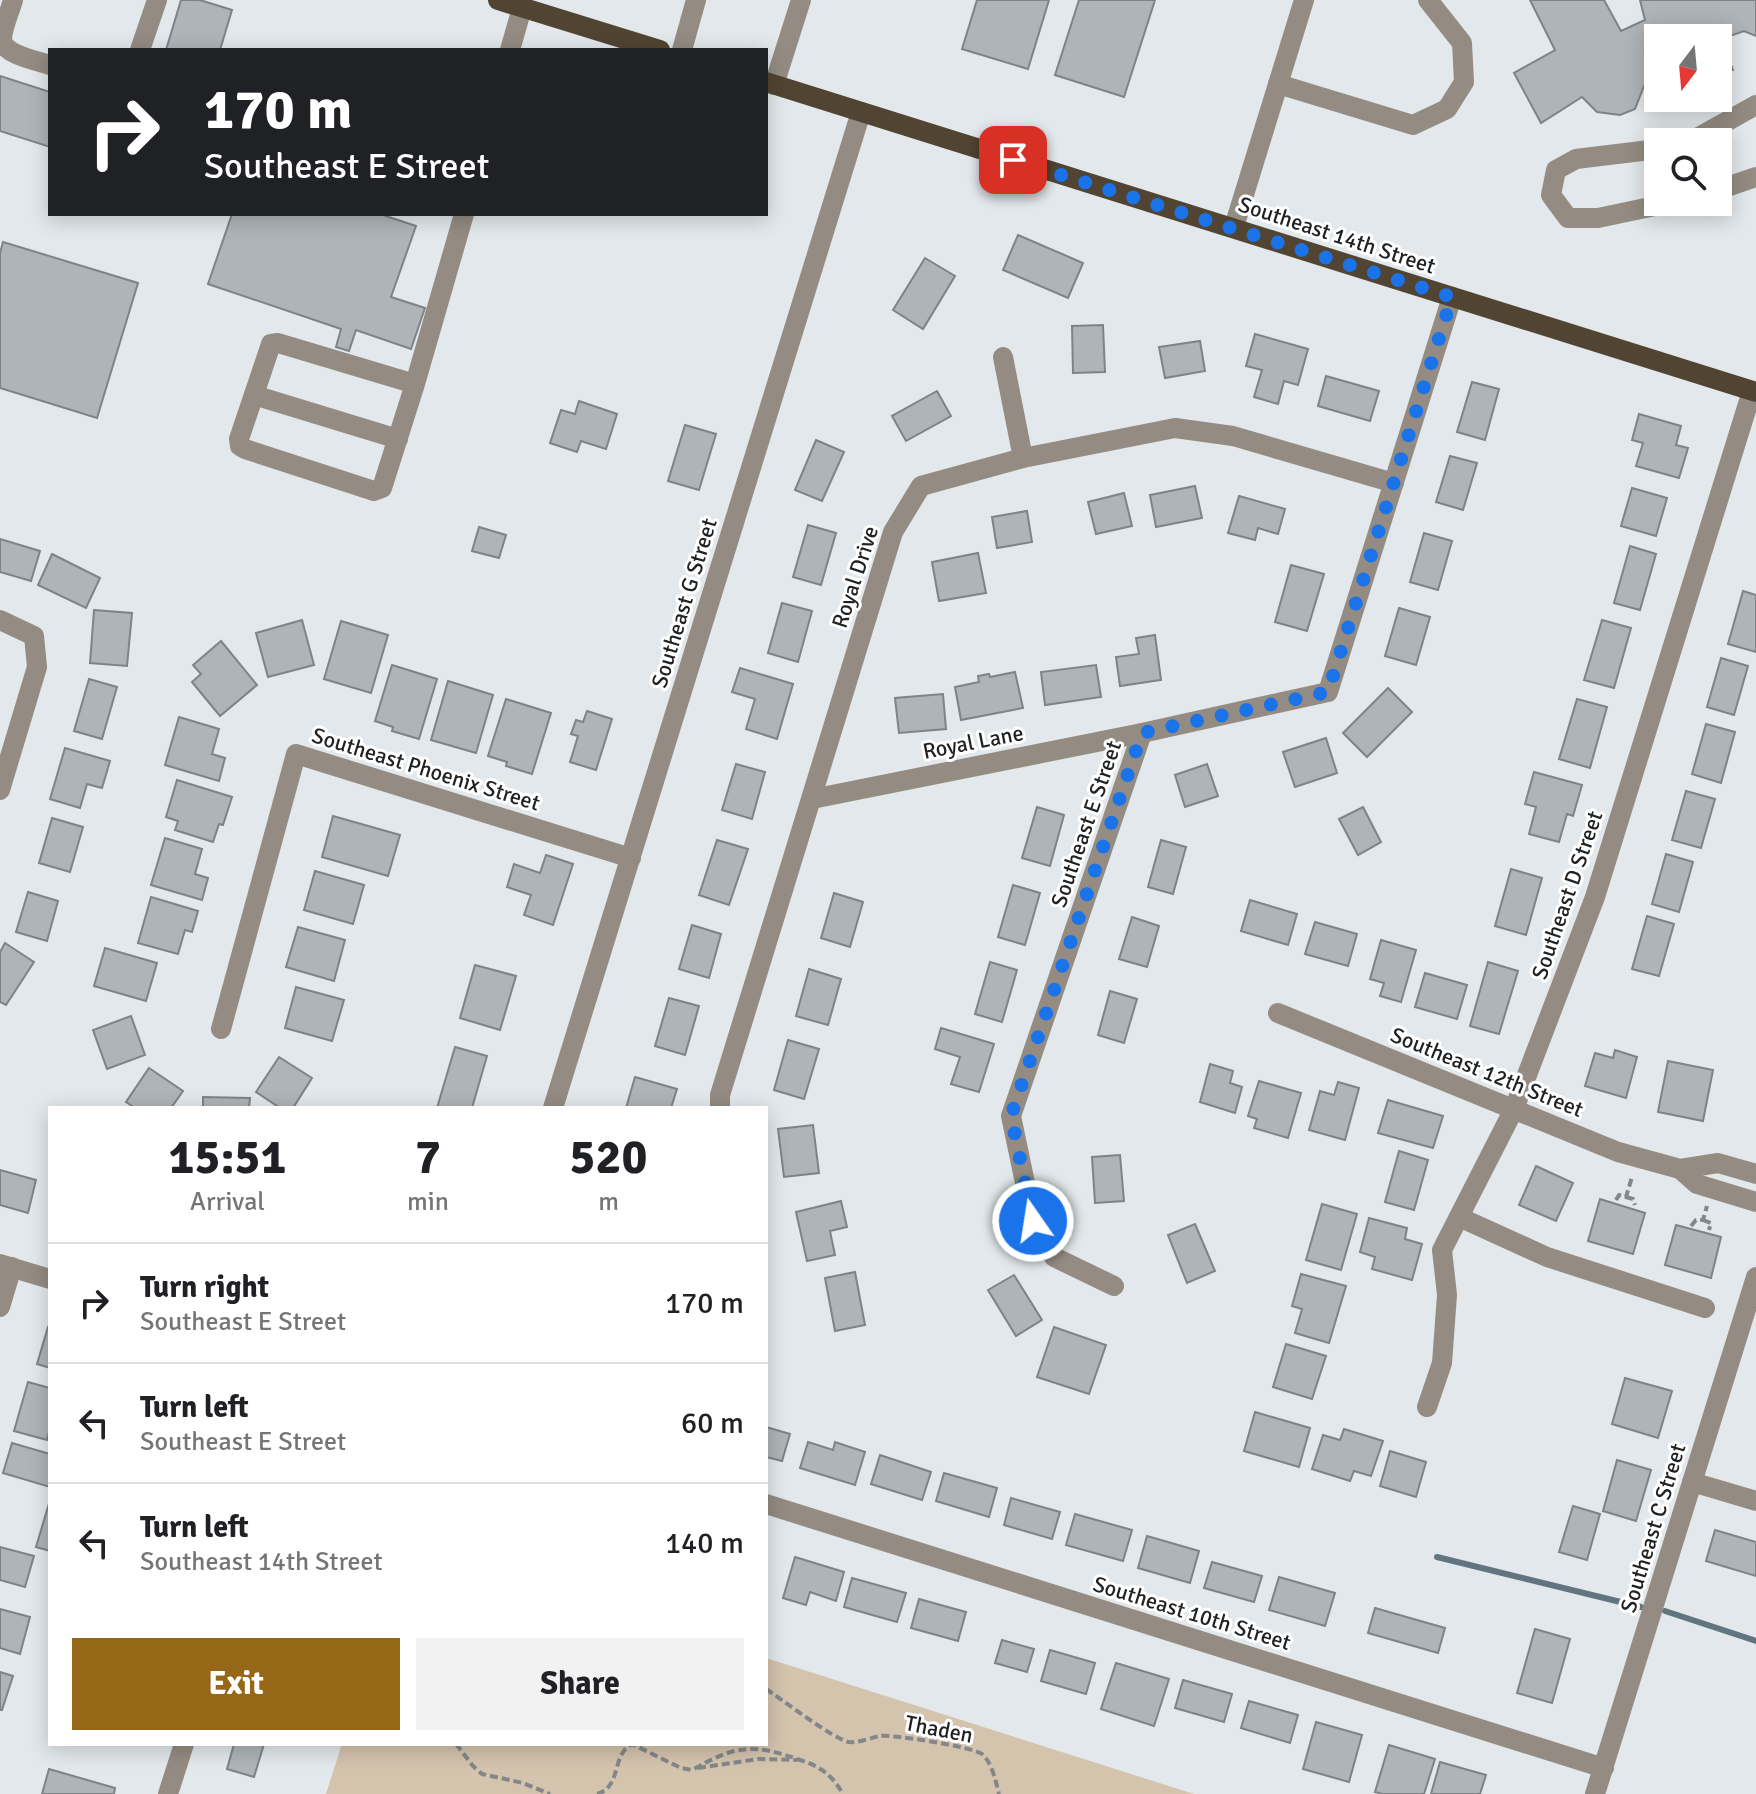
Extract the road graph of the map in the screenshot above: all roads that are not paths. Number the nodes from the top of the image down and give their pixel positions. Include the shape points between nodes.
1 (13, 0) edge
2 (157, 0) edge
3 (498, 0) edge
4 (696, 0) edge
5 (801, 0) edge
6 (1304, 0) edge
7 (1428, 0) edge
8 (522, 8) junction
9 (141, 48) edge
10 (511, 48) edge
11 (653, 48) edge
12 (683, 48) edge
13 (48, 64) edge
14 (770, 84) edge
15 (1278, 84) junction
16 (1756, 105) edge
17 (861, 112) junction
18 (1715, 128) edge
19 (1644, 151) edge
20 (1756, 177) edge
21 (1732, 185) edge
22 (1644, 208) edge
23 (463, 216) edge
24 (1234, 227) junction
25 (1452, 297) junction
26 (1003, 357) dead end
27 (415, 384) junction
28 (1754, 391) edge
29 (254, 395) junction
30 (398, 439) junction
31 (1023, 458) junction
32 (1394, 483) junction
33 (0, 620) edge
34 (1142, 733) junction
35 (0, 790) edge
36 (812, 799) junction
37 (631, 858) junction
38 (1278, 1013) dead end
39 (221, 1029) dead end
40 (554, 1106) edge
41 (720, 1106) edge
42 (1514, 1109) junction
43 (1680, 1169) junction
44 (1756, 1174) edge
45 (1756, 1202) edge
46 (1459, 1217) junction
47 (6, 1265) edge
48 (1756, 1277) edge
49 (48, 1278) edge
50 (1114, 1286) dead end
51 (0, 1307) edge
52 (1705, 1308) dead end
53 (1427, 1407) dead end
54 (1692, 1482) junction
55 (1756, 1501) edge
56 (768, 1505) edge
57 (183, 1746) edge
58 (1604, 1768) junction
59 (168, 1794) edge
60 (1595, 1794) edge

1 - 13 street via 4,46
2 - 9 street
3 - 8 main road
4 - 12 street
5 - 14 street
6 - 15 street
7 - 15 street via 1462,43 1464,82 1447,109 1413,125
8 - 10 street
8 - 11 main road
14 - 17 main road, Southeast 14th Street
15 - 24 street
16 - 18 street
17 - 24 main road, Southeast 14th Street
17 - 37 street, Southeast G Street
19 - 22 street via 1576,159 1556,170 1551,195 1568,218
20 - 21 street
23 - 27 street
24 - 25 main road, Southeast 14th Street
25 - 28 main road, Southeast 14th Street
25 - 32 street, Southeast E Street
26 - 31 street
27 - 29 street via 278,343 271,344
27 - 30 street
28 - 42 street, Southeast D Street via 1595,897
29 - 30 street
29 - 30 street via 240,446 374,491 382,488
31 - 32 street, Royal Drive via 1175,428 1233,436
31 - 36 street, Royal Drive via 921,486 893,532
32 - 34 street, Southeast E Street via 1328,692
33 - 35 street via 34,636 37,667
34 - 36 street, Royal Lane
34 - 50 street, Southeast E Street via 1011,1116 1033,1221 1054,1257
36 - 41 street, Royal Drive
37 - 39 street, Southeast Phoenix Street via 296,754
37 - 40 street, Southeast G Street
38 - 42 street, Southeast 12th Street
42 - 43 street, Southeast 12th Street via 1618,1152
42 - 46 street, Southeast D Street
43 - 44 street, Southeast 12th Street via 1718,1163
43 - 45 street, Southeast 12th Street via 1697,1184
46 - 52 street via 1547,1257
46 - 53 street, Southeast D Street via 1442,1250 1447,1295 1442,1363
47 - 49 street
47 - 51 street
48 - 54 street, Southeast C Street
54 - 55 street
54 - 58 street, Southeast C Street
56 - 58 street, Southeast 10th Street
57 - 59 street
58 - 60 street, Southeast C Street

